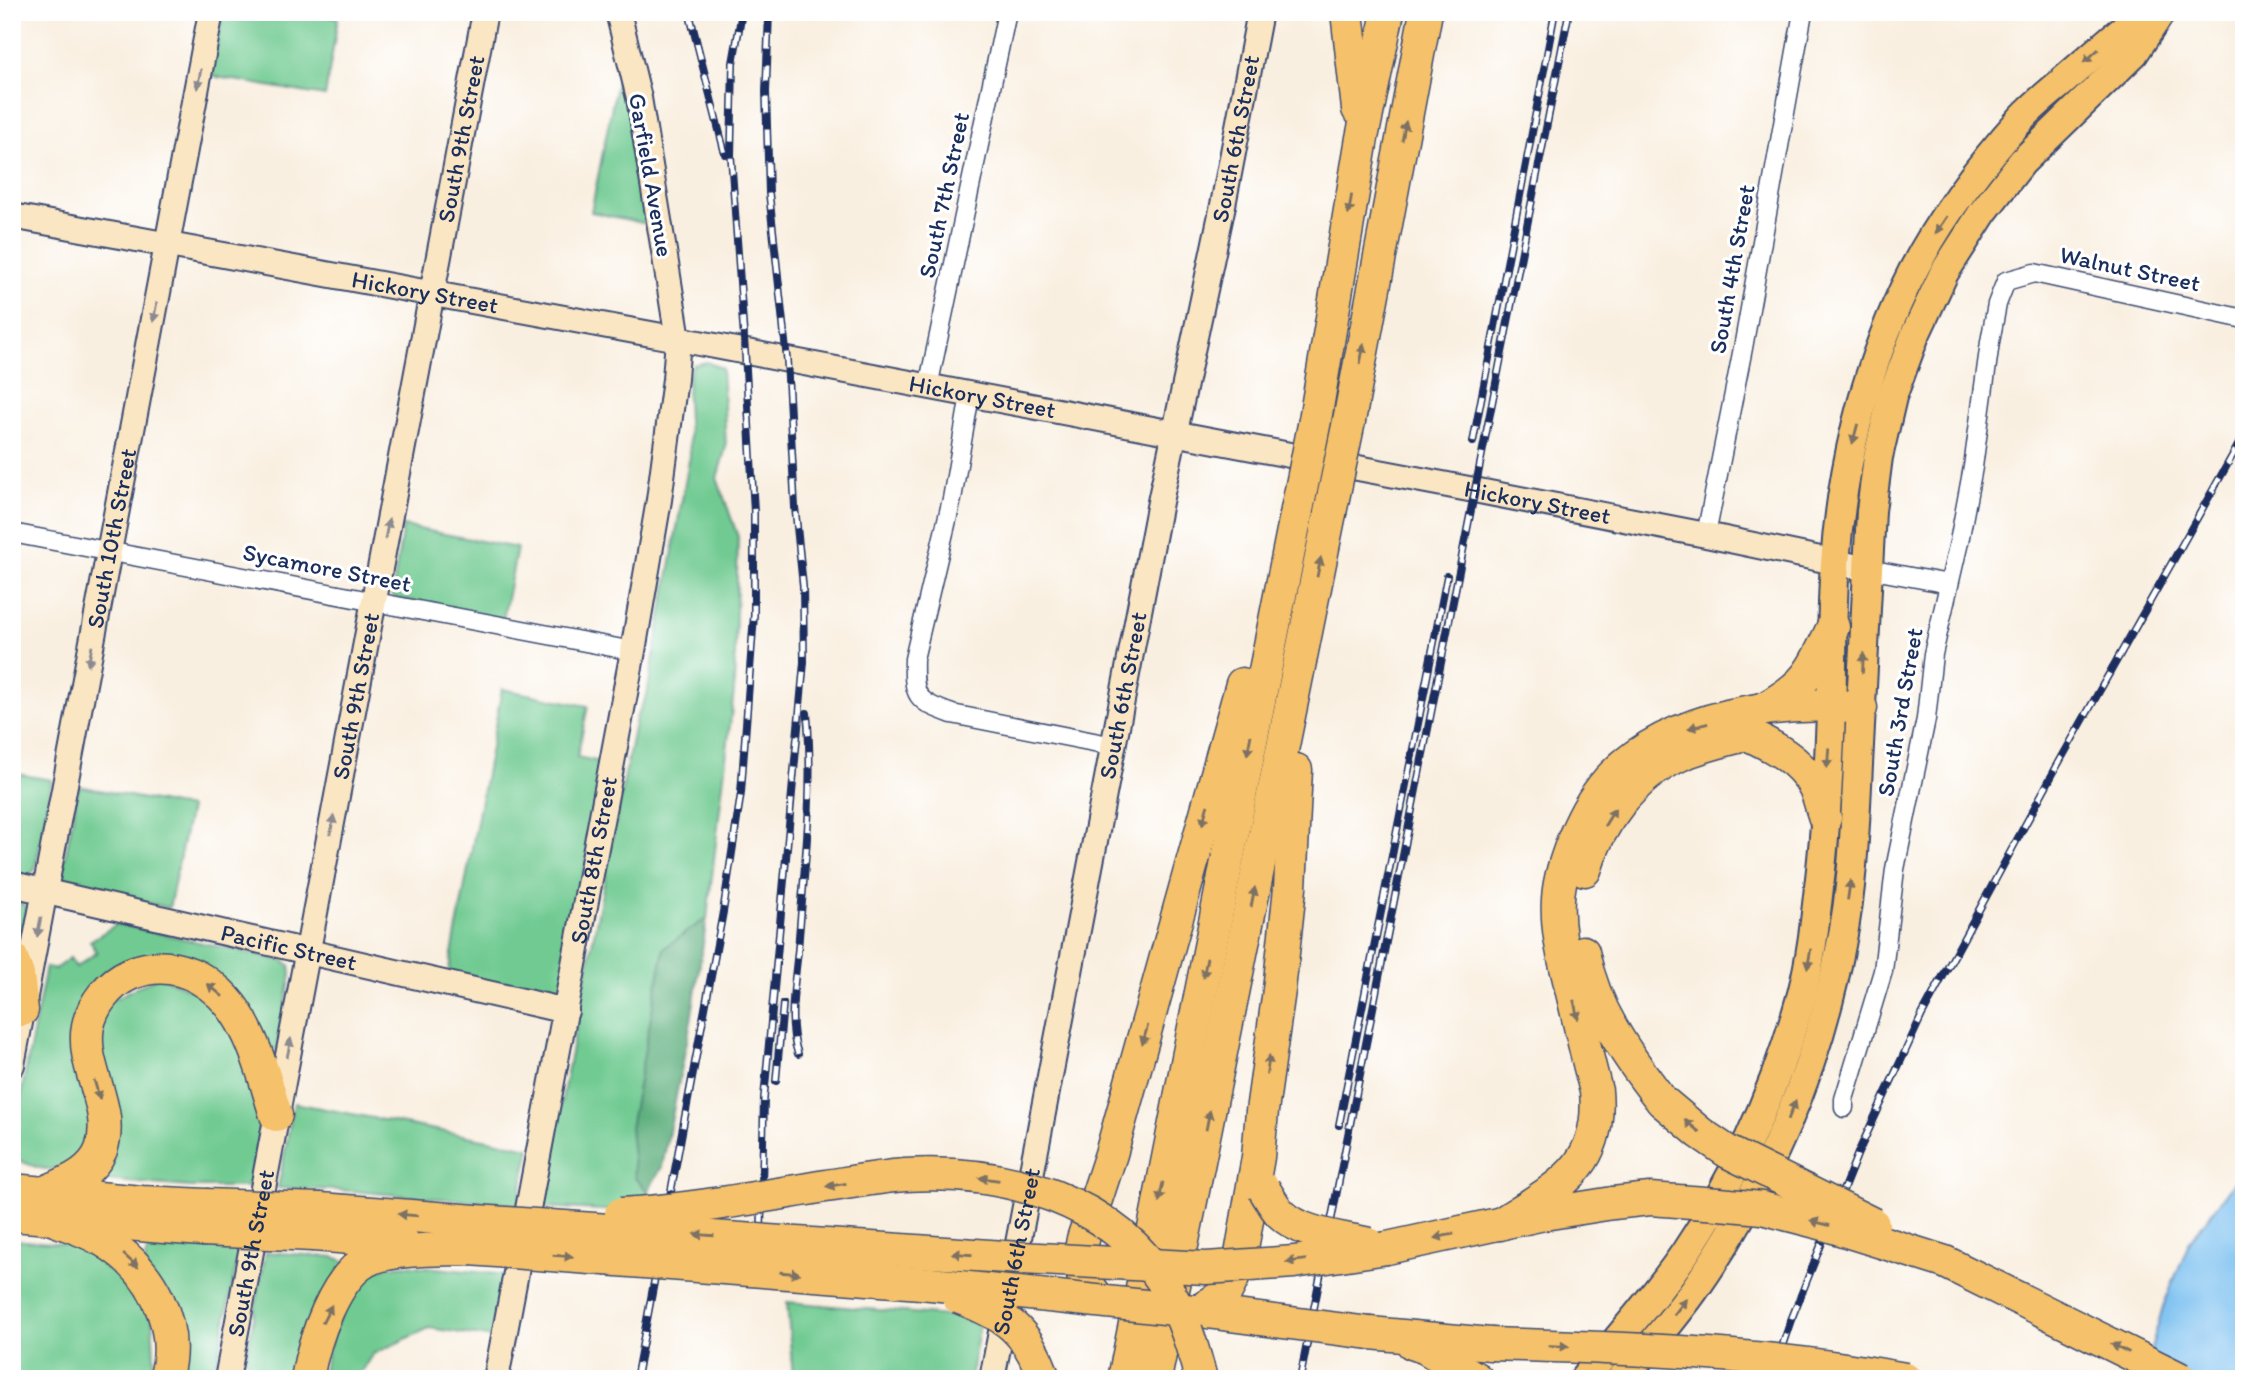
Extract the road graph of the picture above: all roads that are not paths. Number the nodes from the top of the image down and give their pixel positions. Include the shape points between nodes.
1 (211, 12) edge
2 (485, 12) edge
3 (618, 12) edge
4 (1007, 12) edge
5 (1260, 12) edge
6 (1347, 12) edge
7 (1388, 12) edge
8 (1426, 12) edge
9 (1803, 12) edge
10 (2144, 12) edge
11 (2161, 12) edge
12 (1362, 138) junction
13 (12, 216) edge
14 (168, 245) junction
15 (431, 294) junction
16 (2244, 319) edge
17 (1994, 322) joint
18 (678, 339) junction
19 (928, 387) junction
20 (970, 395) junction
21 (1175, 434) junction
22 (12, 533) edge
23 (1706, 535) junction
24 (110, 550) junction
25 (1835, 563) junction
26 (1868, 569) junction
27 (1949, 584) junction
28 (1280, 588) junction
29 (373, 602) junction
30 (1309, 622) junction
31 (1833, 627) junction
32 (633, 651) junction
33 (1765, 708) junction
34 (1841, 710) junction
35 (1747, 734) junction
36 (1114, 746) junction
37 (1825, 818) junction
38 (12, 884) edge
39 (46, 891) junction
40 (307, 951) junction
41 (12, 958) edge
42 (22, 1010) junction
43 (566, 1011) junction
44 (12, 1065) edge
45 (1844, 1108) dead end
46 (276, 1115) junction
47 (1258, 1191) junction
48 (31, 1206) edge
49 (1500, 1224) junction
50 (473, 1235) junction
51 (1387, 1248) junction
52 (1079, 1260) junction
53 (1945, 1262) junction
54 (1239, 1266) junction
55 (921, 1283) junction
56 (1098, 1300) junction
57 (1199, 1311) junction
58 (1378, 1334) junction
59 (1846, 1368) junction
60 (1472, 1375) edge
61 (165, 1379) edge
62 (227, 1379) edge
63 (307, 1379) edge
64 (496, 1379) edge
65 (992, 1379) edge
66 (1044, 1379) edge
67 (1124, 1379) edge
68 (1155, 1379) edge
69 (1201, 1379) edge
70 (1584, 1379) edge
71 (1621, 1379) edge
72 (1747, 1379) edge
73 (1905, 1379) edge
74 (2181, 1379) edge

1 -> 14 main road, South 10th Street
2 - 15 main road, South 9th Street
3 - 18 main road, Garfield Avenue via 639,98
4 - 19 street, South 7th Street
5 - 21 main road, South 6th Street
6 - 12 highway
7 - 12 highway
30 -> 8 highway, bridge
9 - 23 street, South 4th Street
10 -> 25 main road via 2025,115 1978,170 1904,288 1874,363 1852,444
11 - 26 main road via 2134,53 2022,162 1944,273 1892,397 1878,457
12 -> 28 highway, bridge via 1315,420
13 - 14 main road, Hickory Street
14 - 15 main road, Hickory Street
14 -> 24 main road, South 10th Street
15 - 18 main road, Hickory Street
29 -> 15 main road, South 9th Street
16 - 17 street, Walnut Street via 2034,273 2006,281
17 - 27 street, South 3rd Street via 1973,467
18 - 19 main road, Hickory Street
18 - 32 main road, South 8th Street via 661,486
19 - 20 main road, Hickory Street
20 - 21 main road, Hickory Street
20 - 36 street via 952,499 914,659 913,685 920,698 939,709 983,722
21 - 23 main road, Hickory Street
21 - 36 main road, South 6th Street
22 - 24 street, Sycamore Street
23 - 25 main road, Hickory Street
24 - 29 street, Sycamore Street
24 -> 39 main road, South 10th Street
25 - 26 main road, Hickory Street
25 - 31 main road
26 - 27 street, Hickory Street
34 -> 26 main road
27 - 45 street, South 3rd Street via 1895,869 1882,971
28 -> 52 highway via 1247,668
28 -> 67 highway
29 - 32 street, Sycamore Street
40 -> 29 main road, South 9th Street
47 -> 30 highway via 1262,1111 1290,888
68 -> 30 highway
31 - 33 highway via 1811,673 1787,696
31 - 34 main road
32 - 43 main road, South 8th Street
33 - 34 highway
33 -> 49 highway via 1687,728 1645,750 1612,776 1584,816 1566,859 1558,898 1559,937 1596,1091 1598,1117 1584,1160 1570,1177
34 - 35 highway
34 -> 37 main road
71 -> 34 main road via 1695,1289 1734,1227 1779,1143 1806,1076 1842,943 1853,858
35 - 37 highway via 1798,765 1814,786
53 -> 35 highway, bridge via 1728,1152 1700,1133 1662,1101 1634,1065 1589,980 1578,928 1579,890 1590,854 1612,811 1643,780 1678,756
36 - 65 main road, South 6th Street
37 -> 70 main road via 1815,925 1803,991 1761,1115 1685,1253
38 - 39 main road, Pacific Street
39 - 40 main road, Pacific Street
39 -> 42 main road, South 10th Street
40 - 43 main road, Pacific Street
46 -> 40 main road, South 9th Street
41 - 42 highway
42 - 44 main road, South 10th Street
43 - 64 main road, South 8th Street
46 -> 48 highway via 246,1030 230,1004 214,988 180,969 138,971 106,992 89,1023 87,1054 106,1126 99,1154 81,1175
46 - 62 main road, South 9th Street
47 - 51 highway, bridge via 1279,1212 1315,1233
47 - 54 highway
48 - 50 highway, bridge
48 -> 61 highway via 103,1239 140,1269 163,1308 169,1350
49 -> 51 highway
53 -> 49 highway, bridge via 1762,1208 1650,1199
52 -> 50 highway, bridge
50 -> 55 highway, bridge
63 -> 50 highway via 322,1323 356,1268 386,1254
69 -> 50 highway, bridge via 1179,1312 1139,1252 1115,1228 1076,1205 1019,1184 948,1174 903,1175
51 -> 54 highway, bridge
52 - 54 highway, bridge
52 - 56 highway via 1084,1279
74 -> 53 highway, bridge
54 - 57 highway via 1225,1294
55 - 56 highway, bridge
55 - 66 highway, bridge via 1003,1318 1036,1354
56 - 57 highway, bridge
57 - 58 highway, bridge
58 -> 59 highway, bridge via 1761,1358
58 - 60 highway via 1426,1348
59 - 72 highway, bridge
59 - 73 highway, bridge

